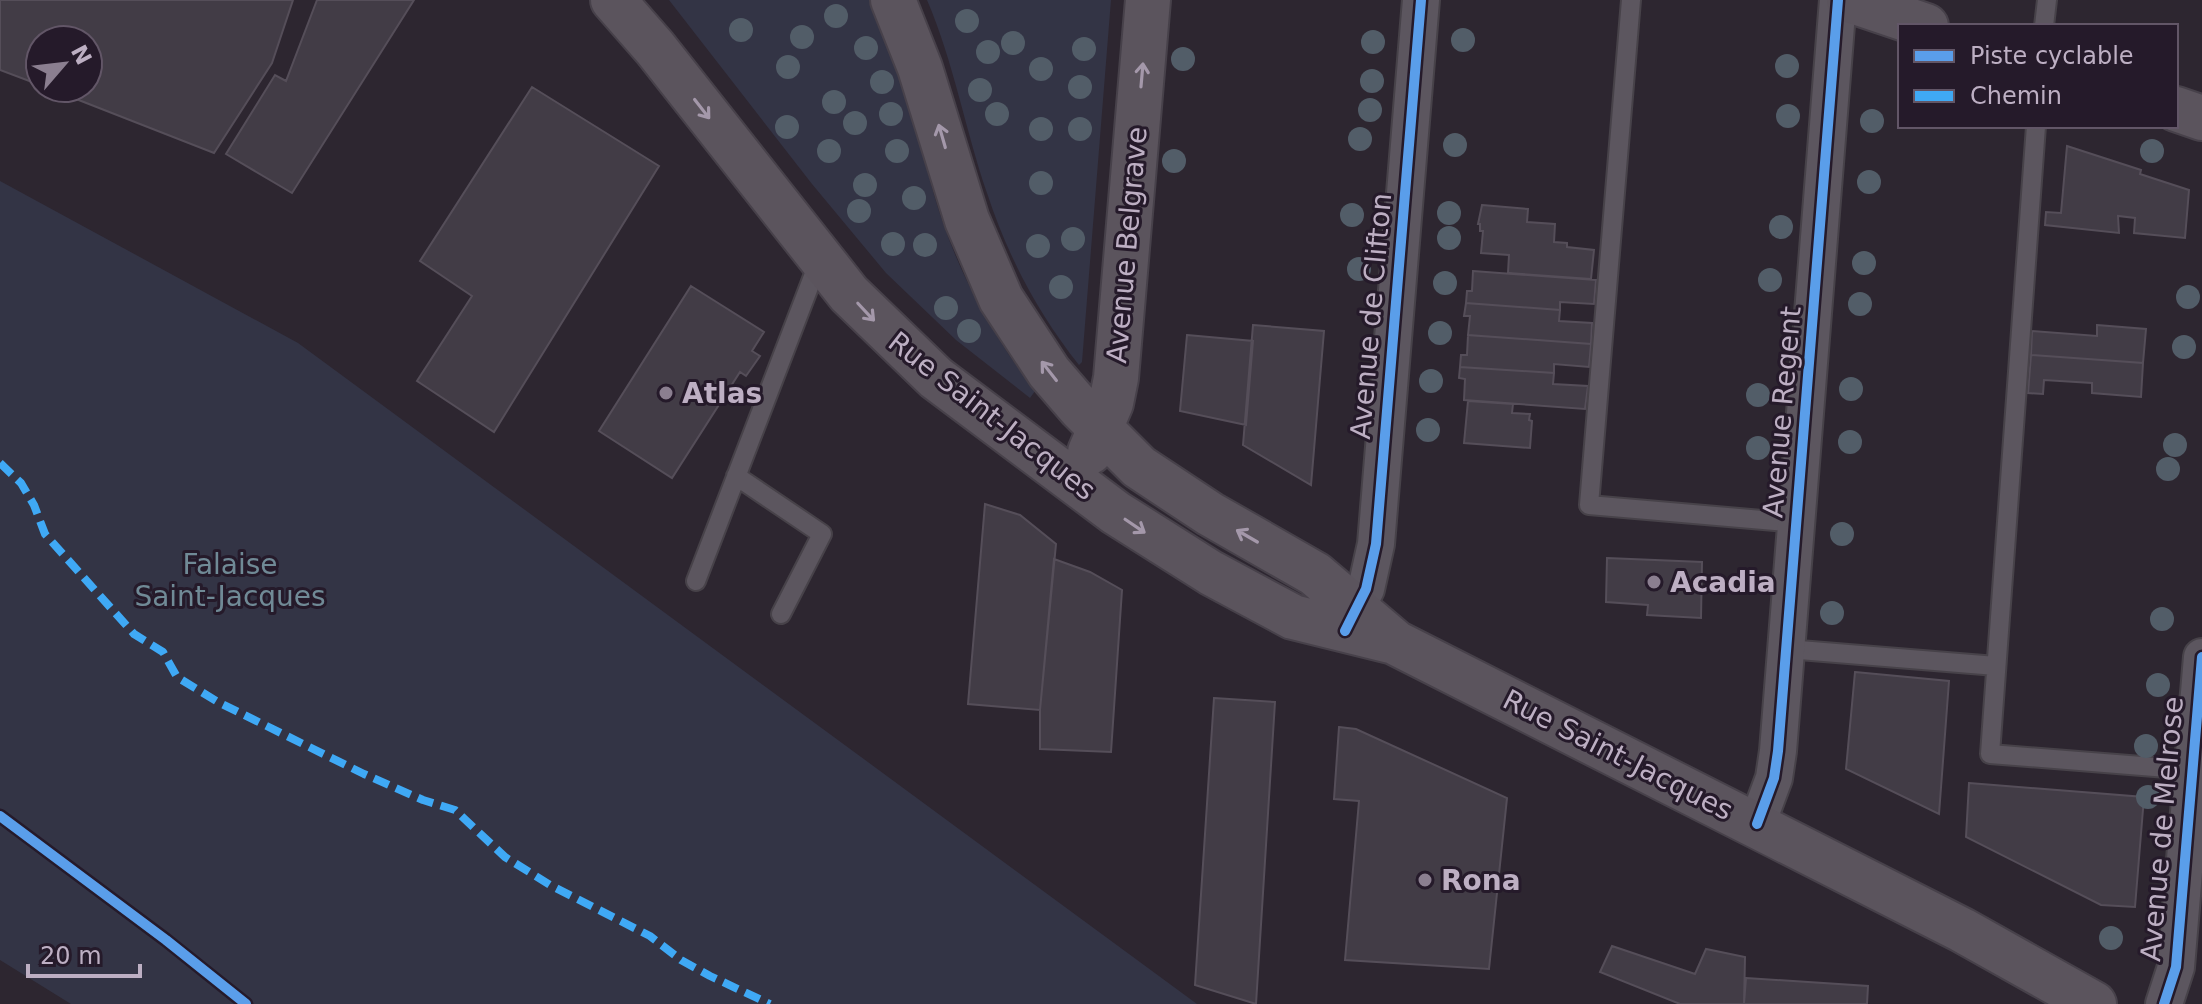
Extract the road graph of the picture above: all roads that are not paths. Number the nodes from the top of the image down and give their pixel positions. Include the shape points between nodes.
1 (613, 0) edge
2 (893, 0) edge
3 (1148, 0) edge
4 (1421, 0) edge
5 (1631, 0) edge
6 (1838, 0) edge
7 (1849, 0) edge
8 (2047, 0) edge
9 (1920, 24) edge
10 (2044, 24) edge
11 (2178, 110) edge
12 (2202, 118) edge
13 (2036, 128) edge
14 (819, 259) junction
15 (1100, 429) junction
16 (736, 476) junction
17 (1072, 481) junction
18 (1797, 523) junction
19 (696, 581) dead end
20 (781, 614) dead end
21 (1350, 620) junction
22 (1787, 649) junction
23 (2202, 657) edge
24 (1996, 666) junction
25 (2192, 770) junction
26 (1757, 824) junction
27 (2192, 895) edge
28 (2094, 1004) edge
29 (2164, 1004) edge

1 -> 14 main road, Rue Saint-Jacques
15 -> 2 main road, Rue Saint-Jacques via 1049,372 1001,299 967,220 935,111
15 -> 3 main road, Avenue Belgrave via 1116,378
4 - 21 street, Avenue de Clifton via 1376,544 1366,589
5 - 18 lane via 1589,505
6 - 18 street, Avenue Regent
7 - 9 main road
8 - 10 lane
11 - 12 main road
13 - 24 lane
14 - 16 lane
14 -> 17 main road, Rue Saint-Jacques via 875,322 936,378
15 - 17 main road, Avenue Belgrave
21 -> 15 main road, Rue Saint-Jacques via 1315,574 1139,467
16 - 19 lane
16 - 20 lane via 822,534
17 -> 21 main road, Rue Saint-Jacques via 1163,545 1256,599 1293,617
18 - 22 street, Avenue Regent
21 - 26 main road, Rue Saint-Jacques
22 - 24 lane
22 - 26 street, Avenue Regent via 1774,778
23 - 25 street, Avenue de Melrose
24 - 25 lane via 1990,754
25 - 27 street, Avenue de Melrose
26 - 28 main road, Rue Saint-Jacques
27 - 29 street, Avenue de Melrose

